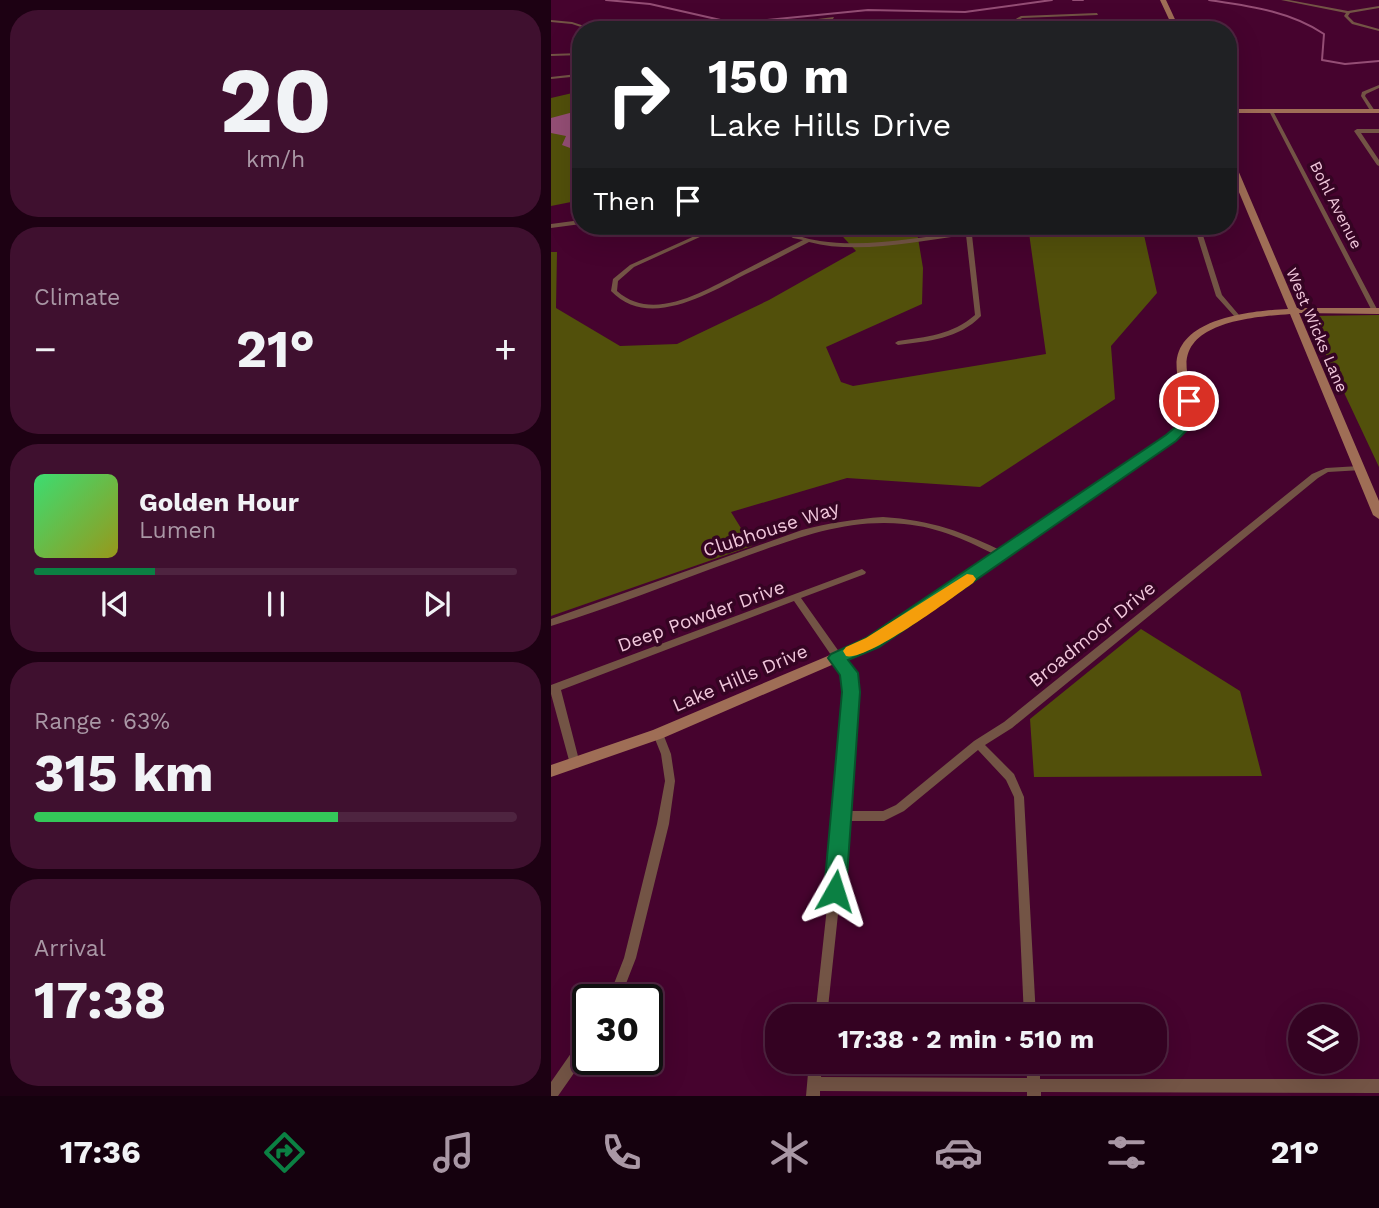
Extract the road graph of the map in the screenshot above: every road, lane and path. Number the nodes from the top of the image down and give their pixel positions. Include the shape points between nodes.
1 (1163, 0) edge
2 (1283, 0) edge
3 (1379, 7) edge
4 (1348, 12) junction
5 (1097, 14) dead end
6 (833, 18) dead end
7 (807, 21) edge
8 (1016, 21) edge
9 (1173, 21) edge
10 (551, 22) edge
11 (572, 23) edge
12 (1379, 30) edge
13 (572, 54) edge
14 (551, 55) edge
15 (572, 76) edge
16 (551, 78) edge
17 (1379, 86) edge
18 (1237, 111) edge
19 (1271, 111) junction
20 (1376, 111) edge
21 (1379, 131) edge
22 (1379, 164) edge
23 (1237, 178) edge
24 (572, 223) edge
25 (551, 226) edge
26 (701, 235) edge
27 (793, 235) edge
28 (925, 235) edge
29 (970, 235) edge
30 (1200, 235) edge
31 (808, 240) junction
32 (1377, 311) edge
33 (1292, 313) junction
34 (1237, 316) junction
35 (898, 343) dead end
36 (1358, 468) junction
37 (1379, 515) edge
38 (1003, 555) junction
39 (863, 572) dead end
40 (797, 599) junction
41 (551, 623) edge
42 (837, 658) junction
43 (553, 689) edge
44 (658, 734) junction
45 (977, 744) junction
46 (575, 764) junction
47 (551, 771) edge
48 (843, 816) junction
49 (620, 984) edge
50 (822, 1004) edge
51 (1029, 1004) edge
52 (572, 1064) edge
53 (1379, 1086) edge
54 (813, 1090) edge
55 (1034, 1090) edge
56 (1228, 1092) edge
57 (551, 1094) edge

1 - 9 street
2 - 4 street
3 - 4 street
4 - 12 street via 1353,23
5 - 8 street via 1032,15
6 - 7 street
10 - 11 street
13 - 14 street
15 - 16 street
17 - 20 street via 1363,96
18 - 19 street
19 - 20 street
19 - 32 street, Bohl Avenue
21 - 22 street via 1357,131
23 - 33 street, West Wicks Lane
24 - 25 street
26 - 31 street via 623,271 613,283 614,292 640,305 685,301
27 - 31 street
28 - 31 street via 858,244
29 - 35 street via 978,316 967,327 945,336
30 - 34 street via 1219,296
32 - 33 street, Lake Hills Drive
33 - 34 street, Lake Hills Drive
33 - 36 street, West Wicks Lane
34 - 38 street, Lake Hills Drive via 1198,333 1182,354 1190,409 1179,432
36 - 37 street, West Wicks Lane
36 - 45 street, Broadmoor Drive via 1326,470 1315,476 1008,725
38 - 41 street, Clubhouse Way via 956,531 928,524 841,522
38 - 42 street, Lake Hills Drive via 873,642
39 - 40 street, Deep Powder Drive
40 - 42 street
40 - 43 street, Deep Powder Drive
42 - 44 street, Lake Hills Drive
42 - 48 street via 849,673 851,692
43 - 46 street
44 - 46 street, Lake Hills Drive
44 - 49 street via 670,782 630,958
45 - 48 street, Broadmoor Drive via 900,808 884,816
45 - 51 street via 1010,777 1019,797
46 - 47 street, Lake Hills Drive
48 - 50 street
52 - 57 street
53 - 56 street
54 - 55 street
55 - 56 street

